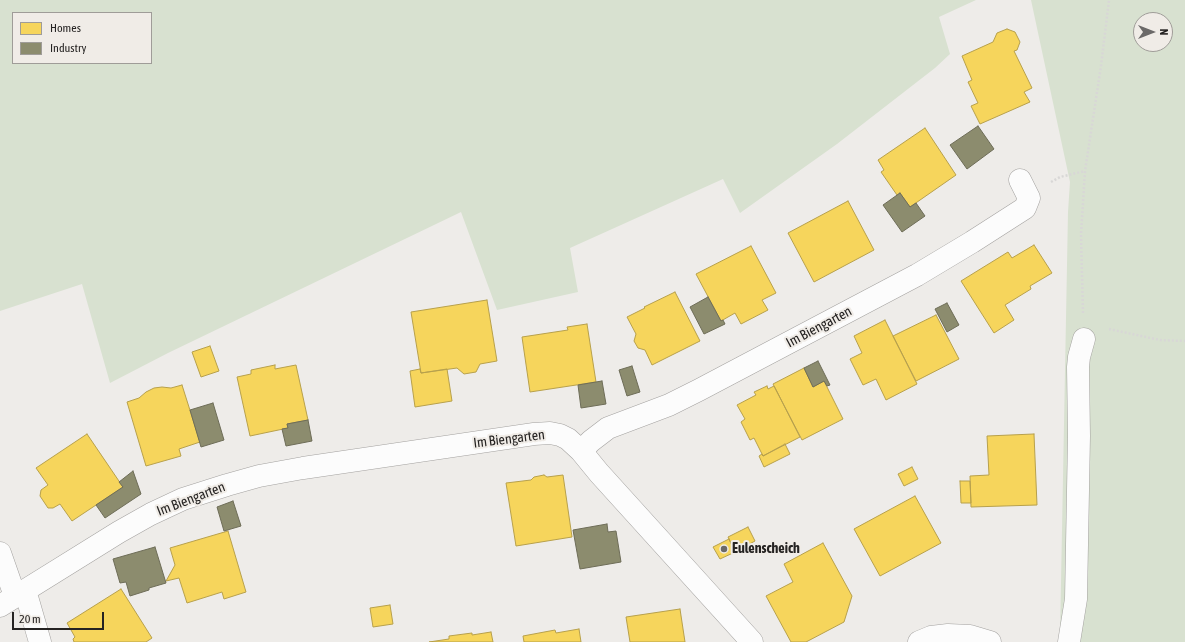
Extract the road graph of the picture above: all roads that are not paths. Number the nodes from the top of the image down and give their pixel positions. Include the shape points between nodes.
1 (1020, 180) dead end
2 (1084, 339) road end
3 (581, 451) junction
4 (0, 553) edge
5 (13, 598) edge
6 (40, 642) edge
7 (752, 642) edge
8 (919, 642) edge
9 (990, 642) edge
10 (1069, 642) edge

1 - 3 street, Im Biengarten via 1029,198 1025,208 972,242 713,383 669,405 608,428
2 - 10 street via 1078,357 1076,599
3 - 5 street, Im Biengarten via 560,435 544,433 303,468 241,481 183,499 151,514
3 - 7 street
4 - 5 street
5 - 6 street
8 - 9 street via 939,636 956,635

